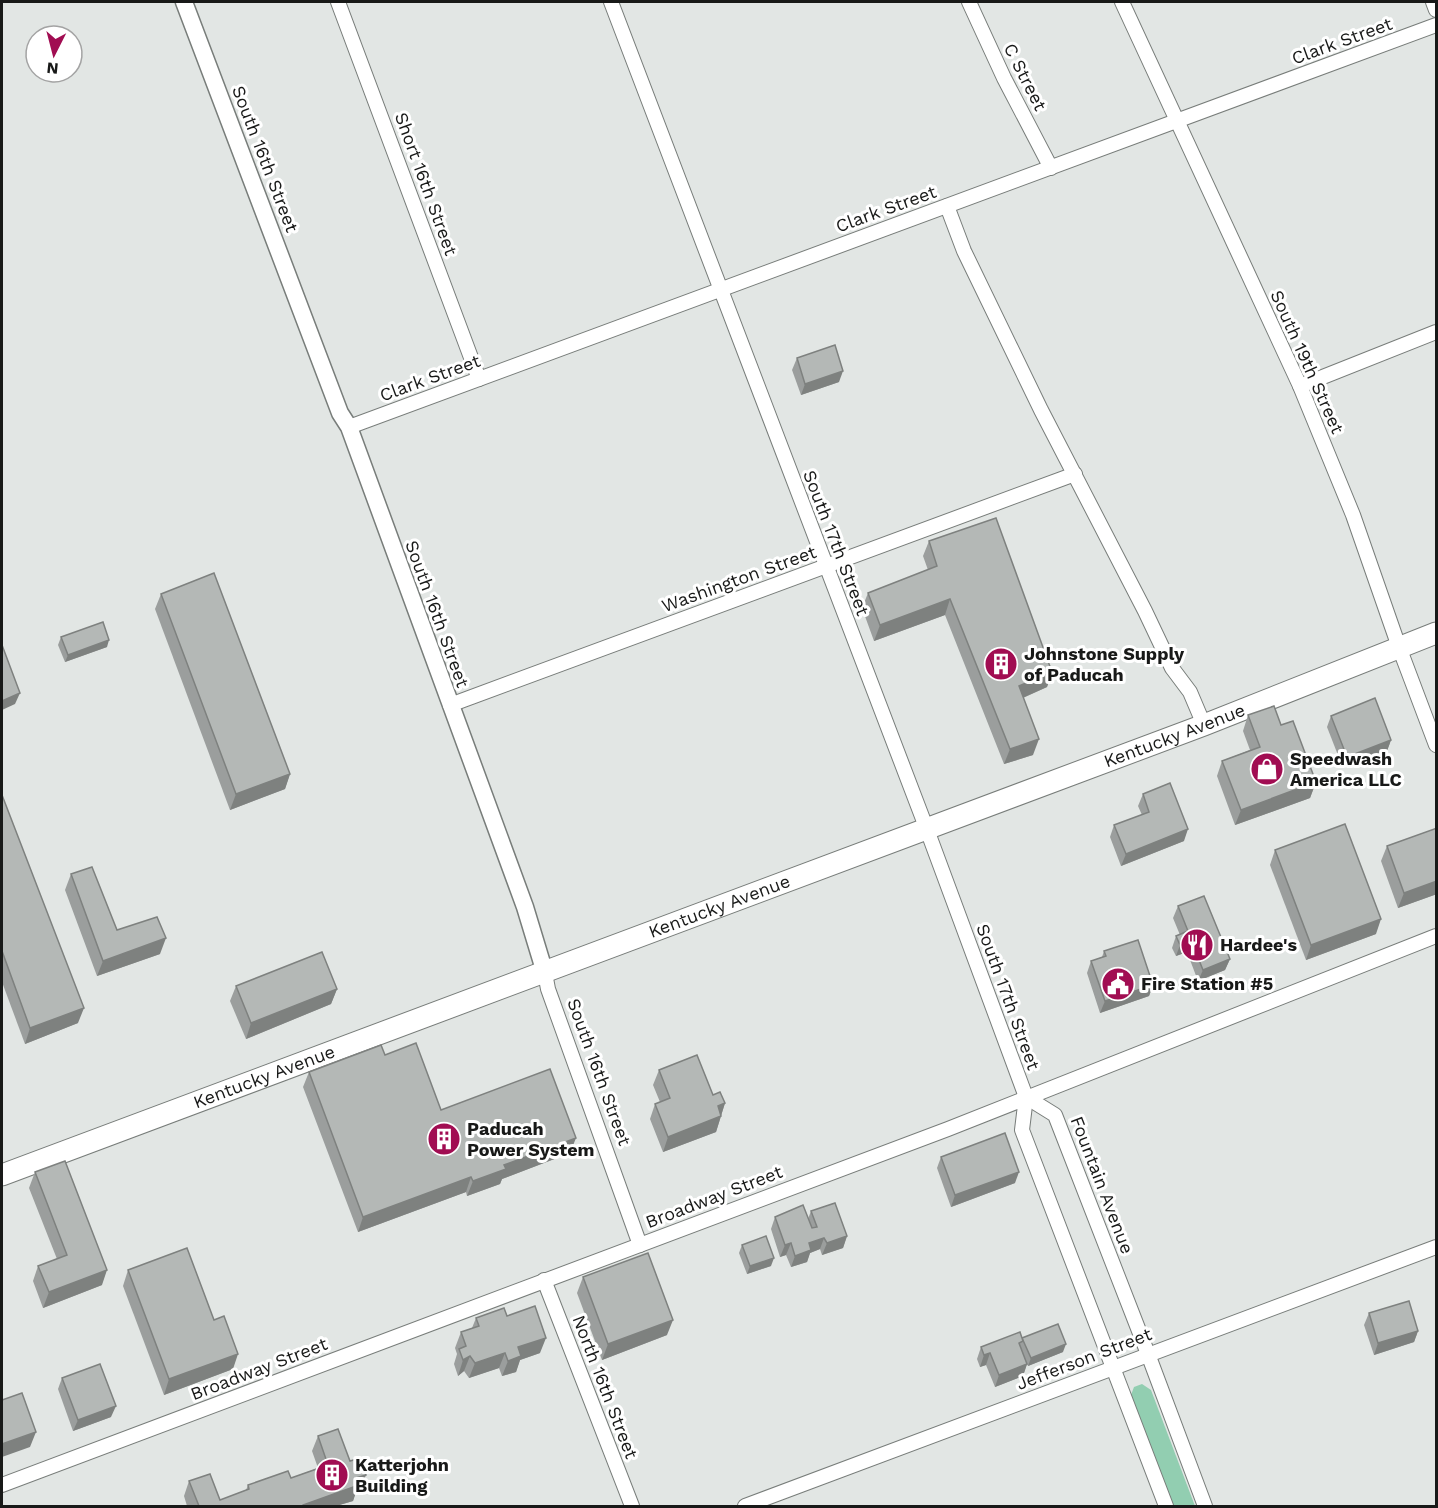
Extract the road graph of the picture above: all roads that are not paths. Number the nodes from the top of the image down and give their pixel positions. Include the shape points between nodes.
1 (184, 2) edge
2 (338, 2) edge
3 (611, 2) edge
4 (969, 2) edge
5 (1122, 2) edge
6 (1433, 2) edge
7 (1437, 10) edge
8 (1437, 25) edge
9 (1178, 121) junction
10 (1051, 168) junction
11 (947, 206) junction
12 (721, 290) junction
13 (1437, 332) edge
14 (479, 379) junction
15 (1300, 386) junction
16 (348, 427) junction
17 (1075, 474) junction
18 (825, 566) junction
19 (1437, 633) edge
20 (1399, 647) junction
21 (450, 705) junction
22 (1204, 725) junction
23 (1437, 745) edge
24 (926, 827) junction
25 (1437, 936) edge
26 (545, 972) junction
27 (1026, 1097) junction
28 (2, 1175) edge
29 (640, 1245) junction
30 (1437, 1247) edge
31 (544, 1280) junction
32 (1148, 1354) junction
33 (1113, 1367) junction
34 (2, 1485) edge
35 (632, 1506) edge
36 (745, 1506) edge
37 (1166, 1506) edge
38 (1205, 1506) edge

1 - 16 street, South 16th Street
2 - 14 street, Short 16th Street
3 - 12 street, South 17th Street
4 - 10 street, C Street
5 - 9 street, South 19th Street
6 - 7 street
8 - 9 street, Clark Street
9 - 10 street, Clark Street
9 - 15 street, South 19th Street
10 - 11 street, Clark Street
11 - 12 street, Clark Street
11 - 17 street via 975,274
12 - 14 street, Clark Street
12 - 18 street, South 17th Street
13 - 15 street
14 - 16 street, Clark Street
15 - 20 street, South 19th Street via 1353,515
16 - 21 street, South 16th Street
17 - 18 street, Washington Street
17 - 22 street
18 - 21 street, Washington Street
18 - 24 street, South 17th Street
19 - 20 main road, Kentucky Avenue
20 - 22 main road, Kentucky Avenue
20 - 23 street, South 19th Street
21 - 26 street, South 16th Street
22 - 24 main road, Kentucky Avenue
24 - 26 main road, Kentucky Avenue
24 - 27 street, South 17th Street
25 - 27 street, Broadway Street
26 - 28 main road, Kentucky Avenue
26 - 29 street, South 16th Street
27 - 29 street, Broadway Street
27 - 32 street, Fountain Avenue via 1055,1115
27 - 33 street via 1022,1130
29 - 31 street, Broadway Street
30 - 32 street, Jefferson Street
31 - 34 street, Broadway Street
31 - 35 street, North 16th Street
32 - 33 street, Jefferson Street
32 - 38 street, Fountain Avenue
33 - 36 street, Jefferson Street
33 - 37 street

